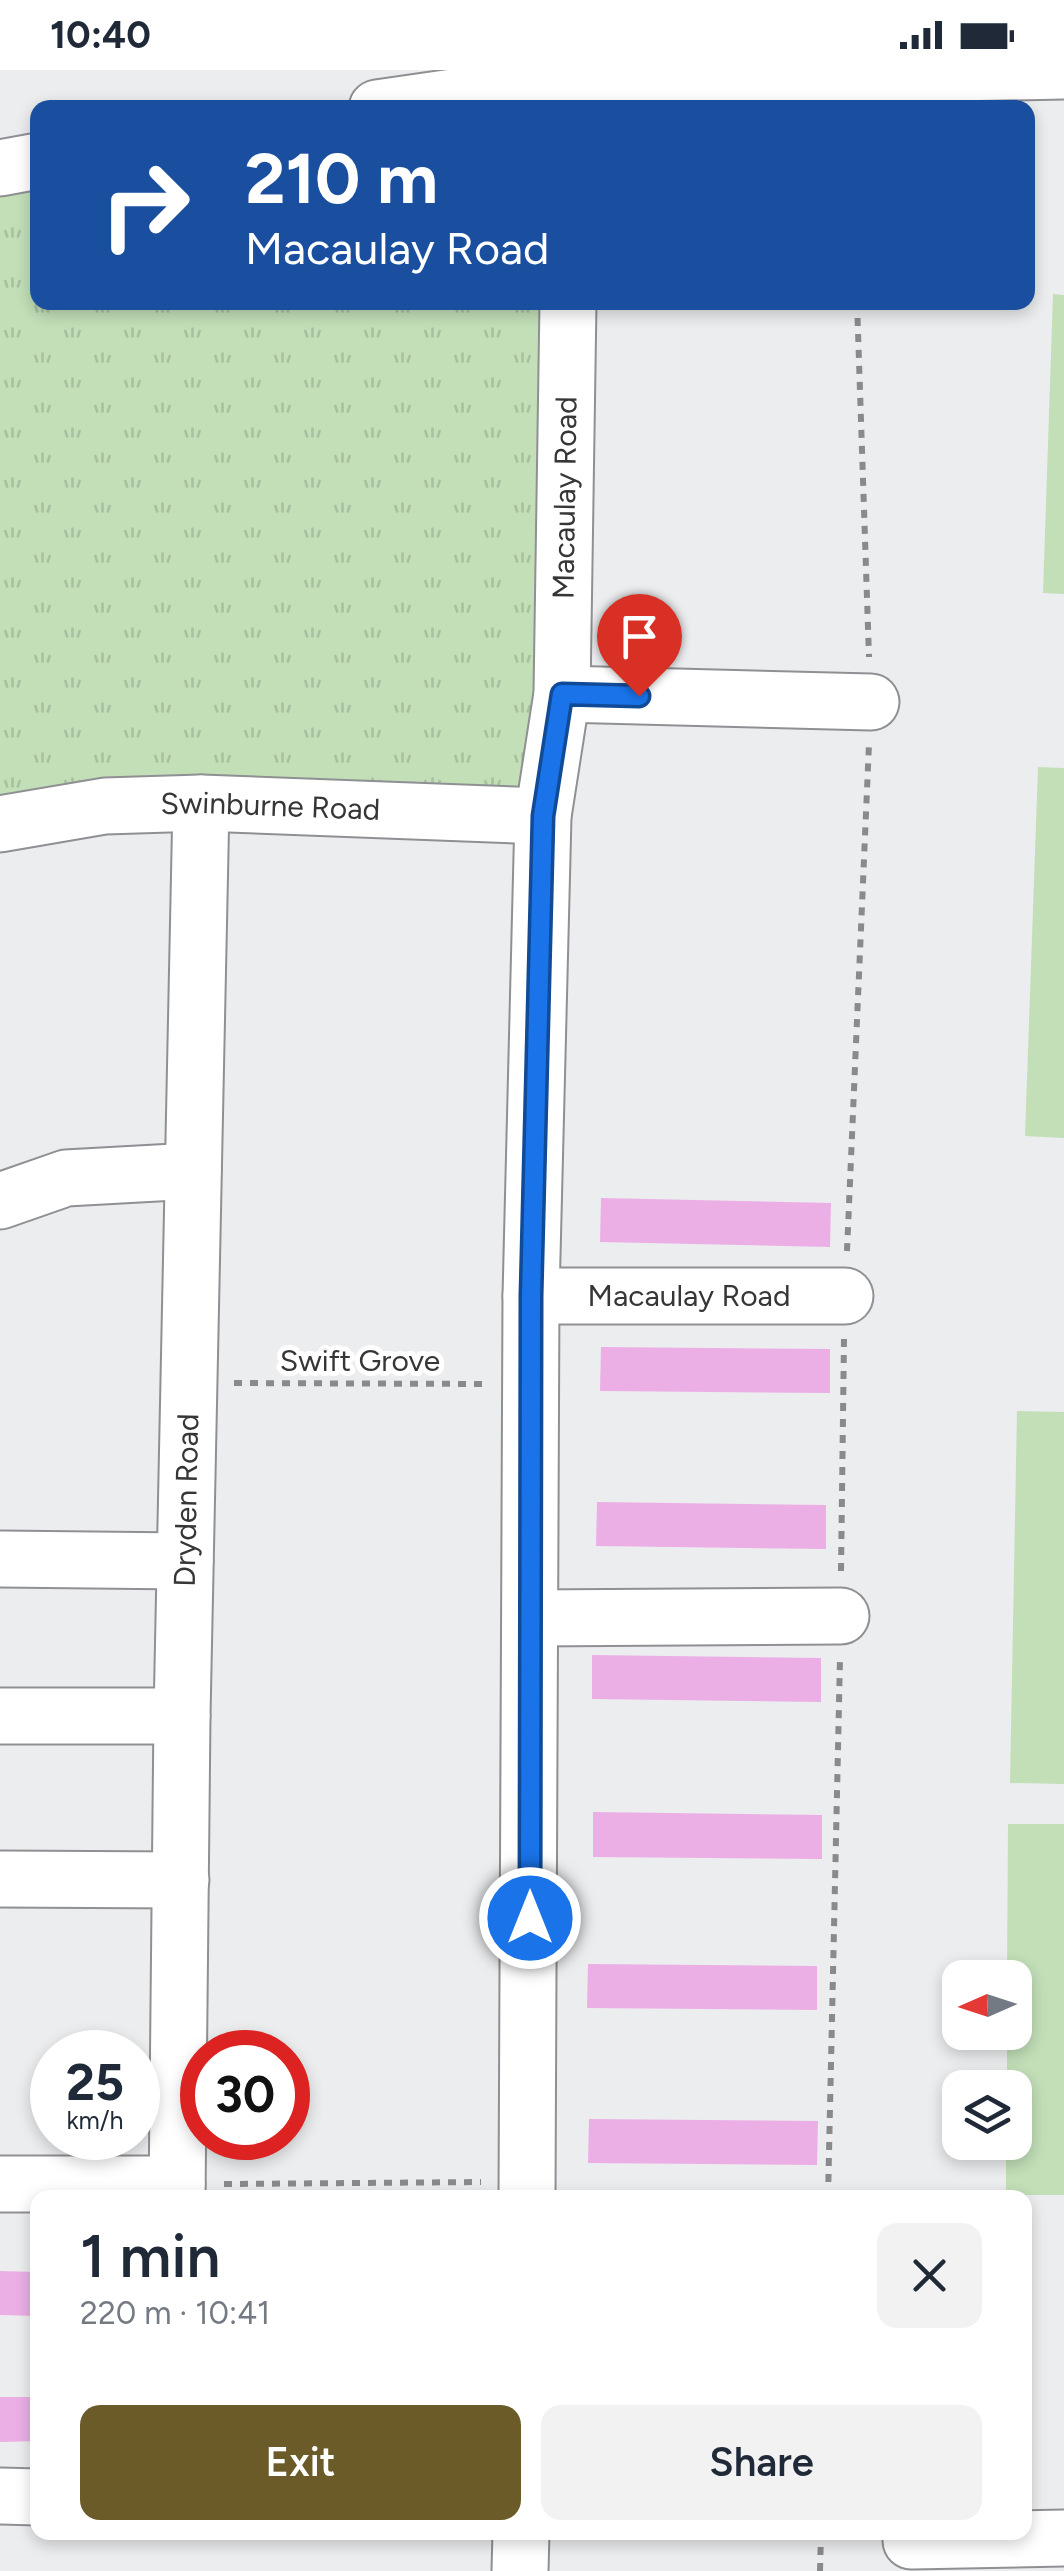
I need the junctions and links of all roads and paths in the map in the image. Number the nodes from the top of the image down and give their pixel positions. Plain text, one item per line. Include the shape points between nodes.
1 (1064, 71) edge
2 (801, 73) edge
3 (571, 94) edge
4 (488, 100) edge
5 (30, 163) edge
6 (0, 168) edge
7 (568, 310) edge
8 (562, 694) junction
9 (870, 702) dead end
10 (201, 802) junction
11 (543, 816) junction
12 (0, 824) edge
13 (193, 1172) junction
14 (0, 1201) edge
15 (531, 1296) junction
16 (844, 1296) dead end
17 (188, 1382) junction
18 (532, 1385) junction
19 (0, 1559) edge
20 (185, 1561) junction
21 (840, 1616) dead end
22 (531, 1618) junction
23 (0, 1716) edge
24 (182, 1716) junction
25 (0, 1879) edge
26 (180, 1880) junction
27 (0, 2184) edge
28 (152, 2190) edge
29 (177, 2190) edge
30 (528, 2190) edge
31 (0, 2496) edge
32 (30, 2496) edge
33 (1064, 2538) edge
34 (521, 2540) edge
35 (822, 2540) edge
36 (911, 2548) edge
37 (520, 2571) edge
38 (820, 2571) edge

1 - 2 street
2 - 3 street
3 - 4 street
5 - 6 street
7 - 8 street, Macaulay Road
8 - 9 street
8 - 11 street, Macaulay Road
10 - 11 street, Swinburne Road
10 - 12 street, Swinburne Road via 106,806
10 - 13 street, Dryden Road
11 - 15 street, Macaulay Road
13 - 14 street via 66,1178
13 - 17 street, Dryden Road
15 - 16 street, Macaulay Road
15 - 18 street, Macaulay Road
17 - 18 path, Swift Grove
17 - 20 street, Dryden Road
18 - 22 street, Macaulay Road
19 - 20 street
20 - 24 street, Dryden Road
21 - 22 street
22 - 30 street, Macaulay Road
23 - 24 street
24 - 26 street, Dryden Road
25 - 26 street
26 - 29 street, Dryden Road
27 - 28 street
31 - 32 street
33 - 36 street
34 - 37 street
35 - 38 path

